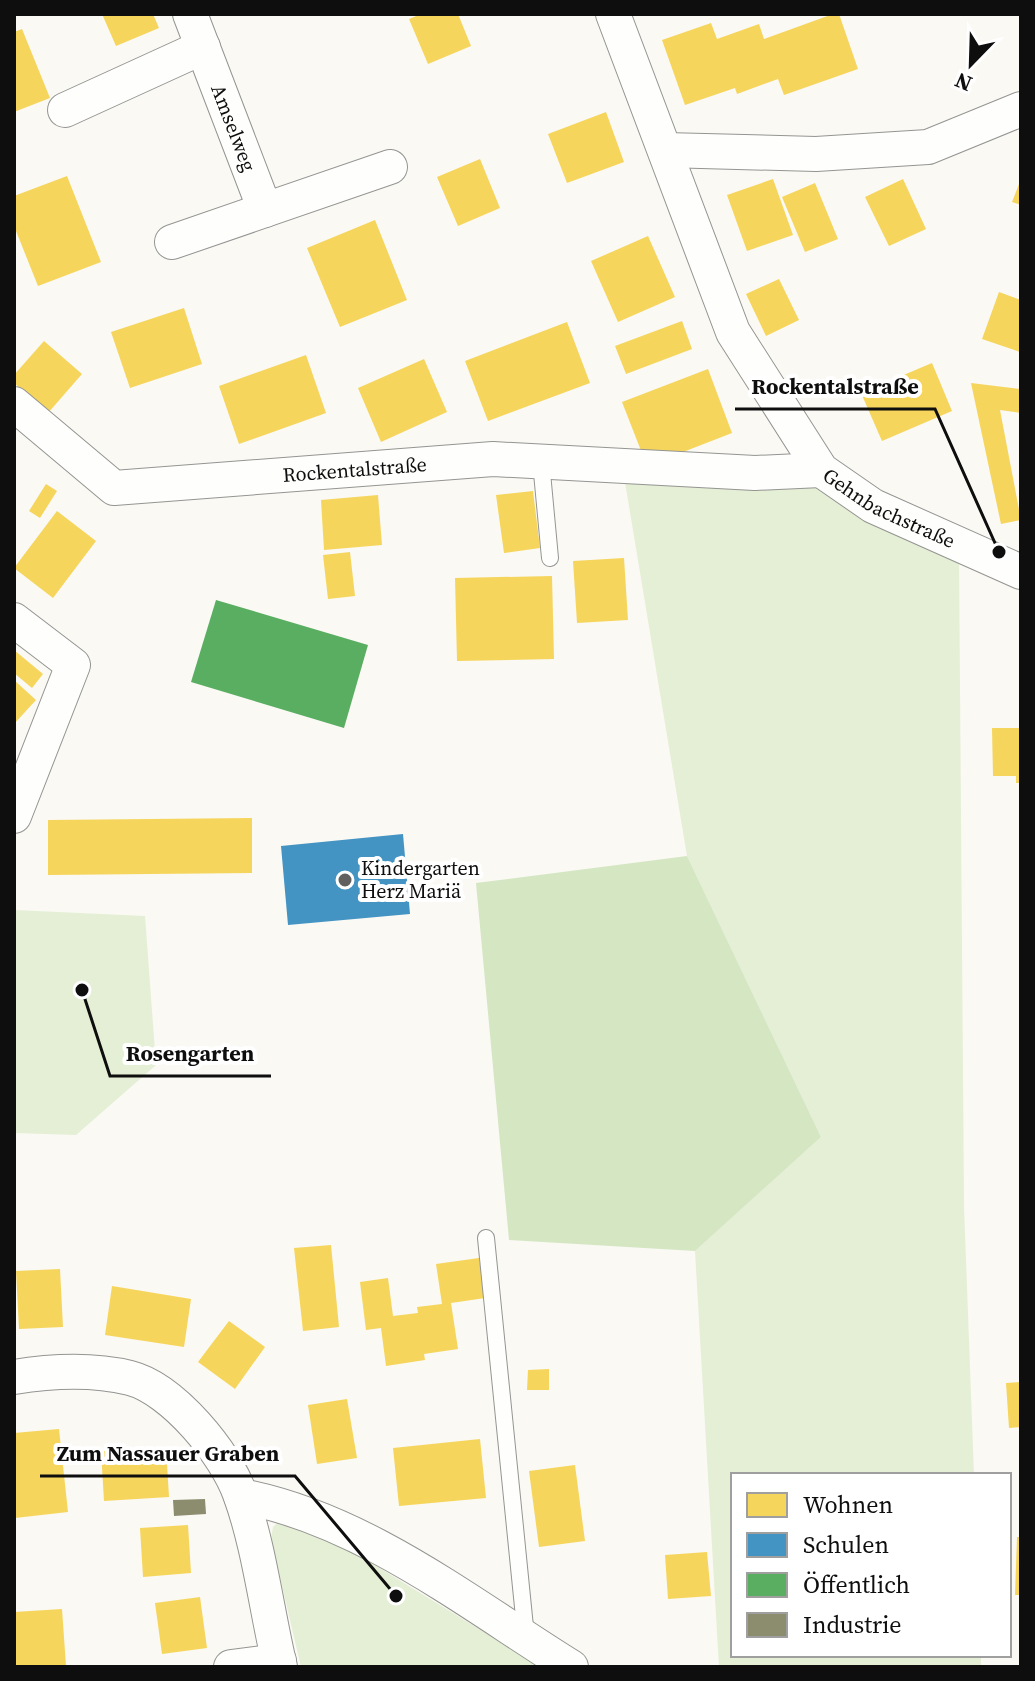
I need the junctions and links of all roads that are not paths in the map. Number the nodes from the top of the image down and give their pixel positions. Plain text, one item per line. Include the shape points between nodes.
1 (190, 14) edge
2 (613, 14) edge
3 (203, 47) junction
4 (1021, 109) edge
5 (65, 110) dead end
6 (665, 150) junction
7 (390, 167) dead end
8 (265, 210) junction
9 (172, 242) dead end
10 (14, 404) edge
11 (541, 462) junction
12 (821, 470) junction
13 (550, 558) dead end
14 (1021, 572) edge
15 (14, 620) edge
16 (14, 816) edge
17 (486, 1238) dead end
18 (14, 1377) edge
19 (241, 1496) junction
20 (526, 1639) junction
21 (280, 1664) edge
22 (231, 1667) edge
23 (571, 1667) edge

1 - 3 street, Amselweg
2 - 6 street, Gehnbachstraße
3 - 5 street
3 - 8 street, Amselweg
4 - 6 street via 928,147 816,154
6 - 12 street, Gehnbachstraße via 733,332
7 - 8 street
8 - 9 street
10 - 11 street, Rockentalstraße via 114,488 493,459
11 - 12 street, Rockentalstraße via 755,473
11 - 13 lane
12 - 14 street, Gehnbachstraße via 873,506
15 - 16 street via 73,665
17 - 20 lane
18 - 19 street via 83,1372 132,1378 173,1403 210,1440
19 - 20 street via 283,1504 347,1532
19 - 21 street
20 - 23 street
21 - 22 street

